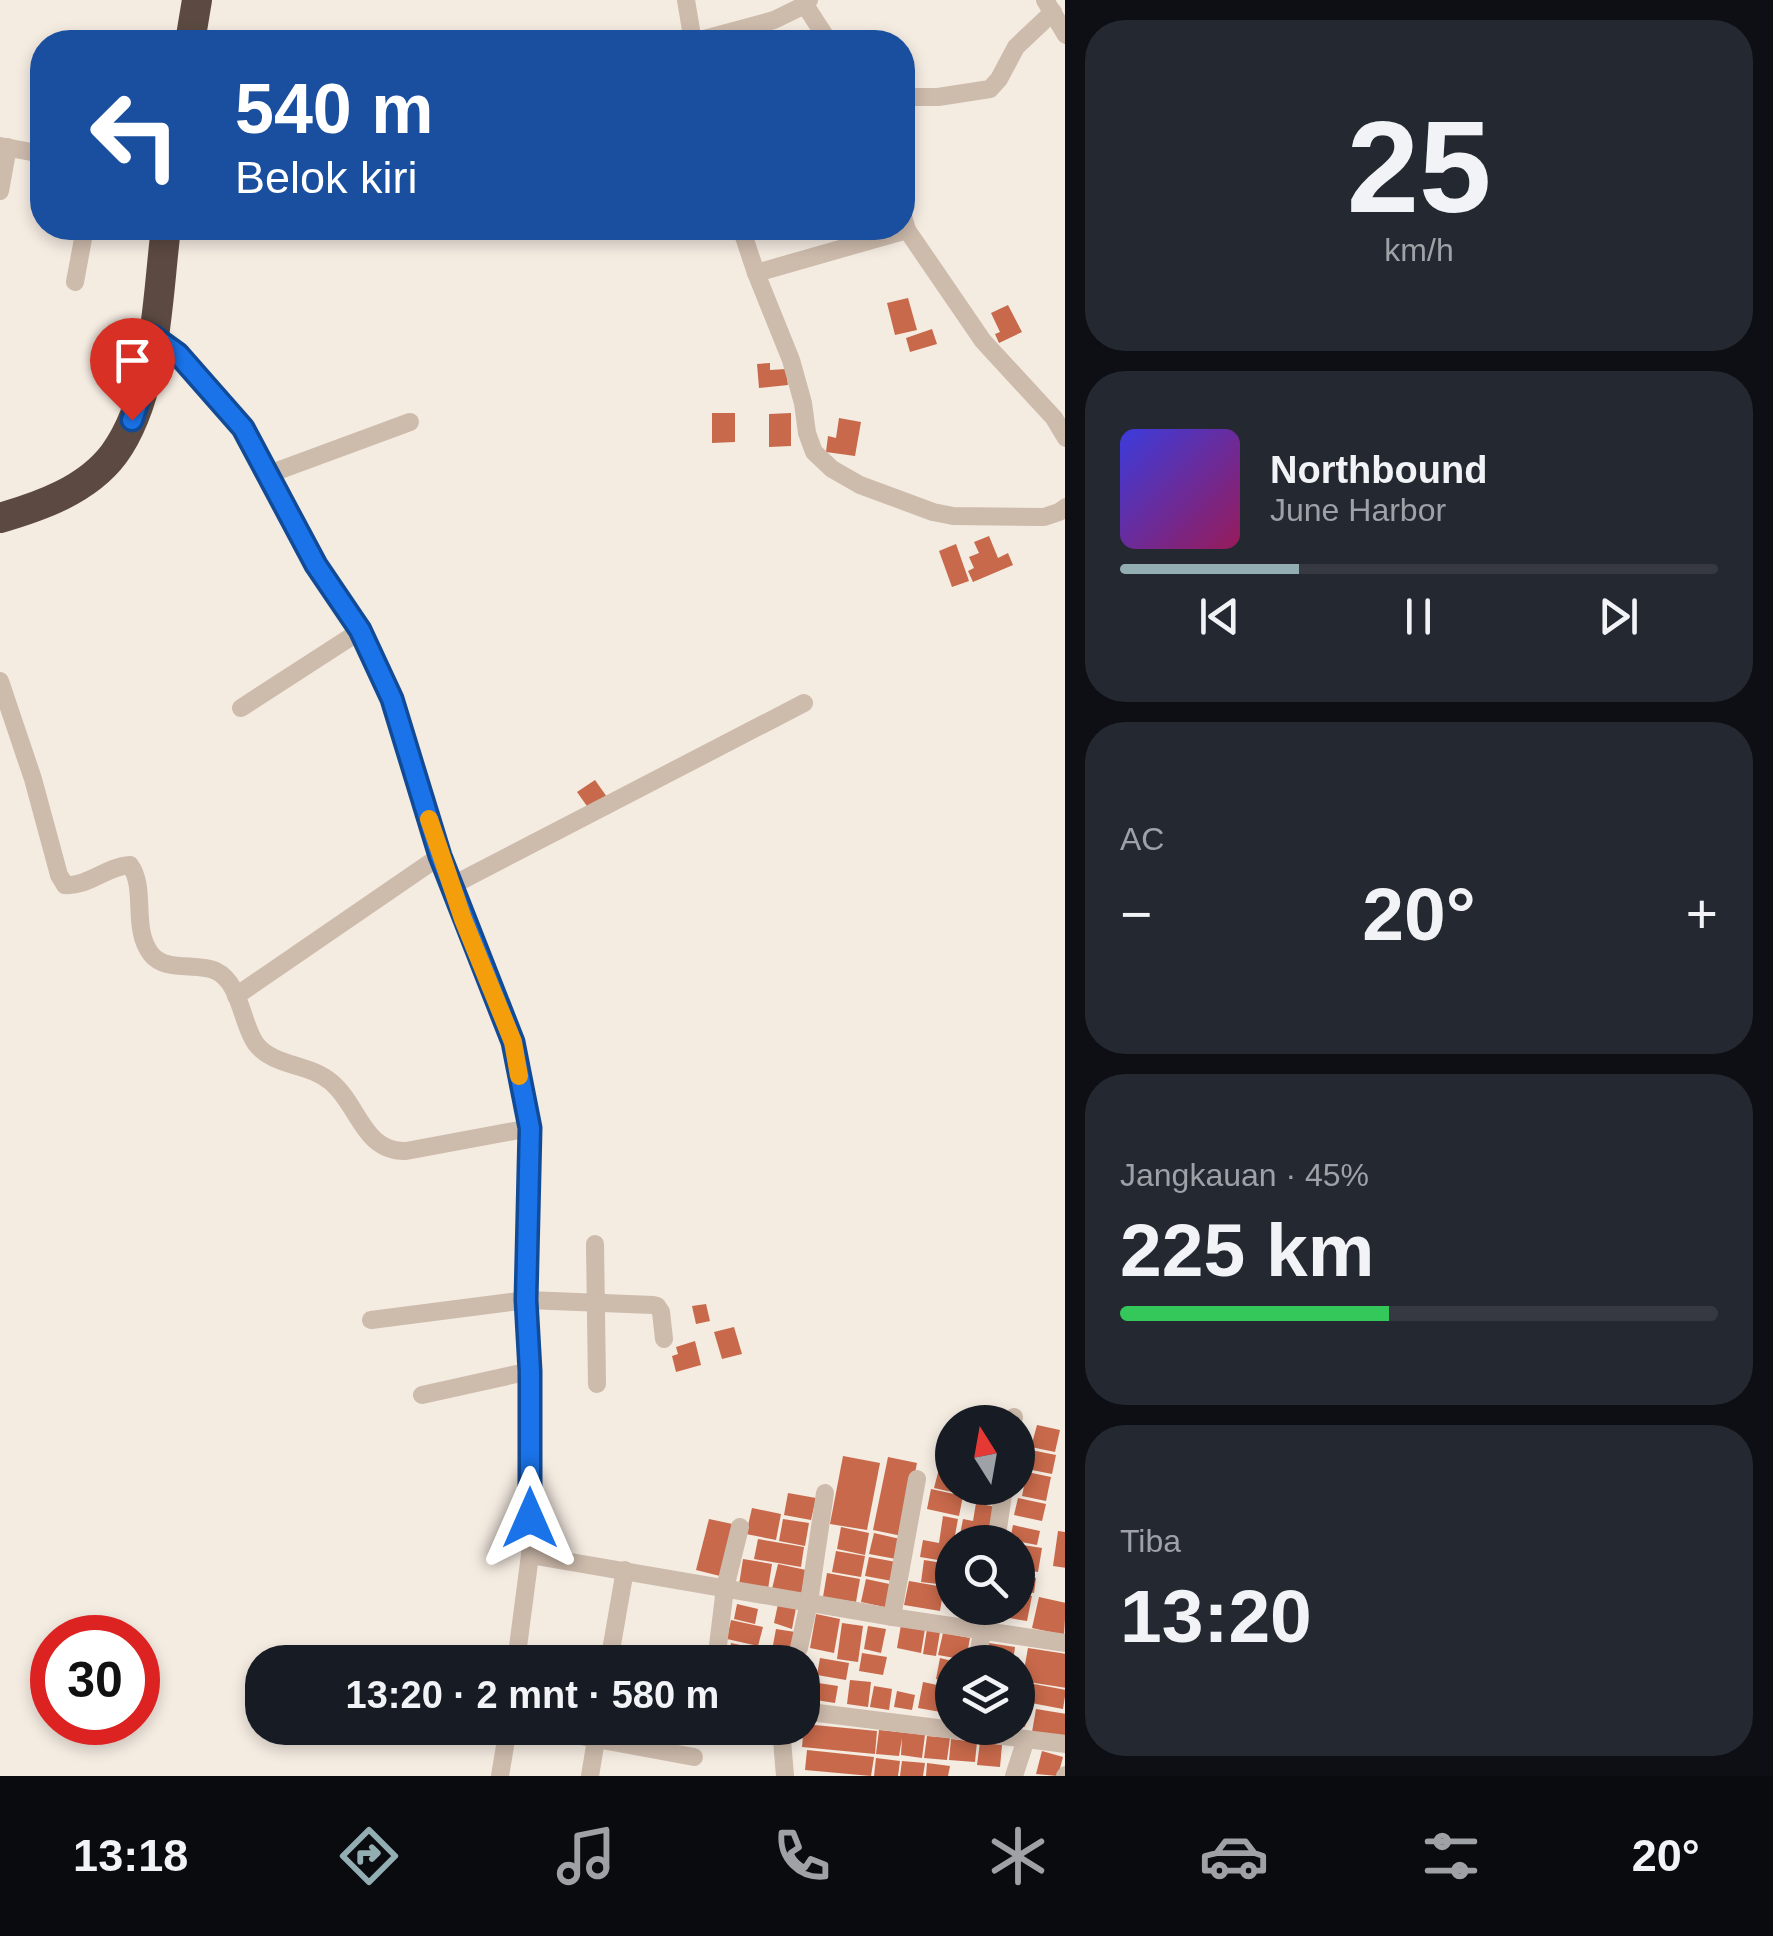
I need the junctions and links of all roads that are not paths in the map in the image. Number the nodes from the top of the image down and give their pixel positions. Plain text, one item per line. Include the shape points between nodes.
1 (197, 0) edge
2 (686, 0) edge
3 (806, 2) edge
4 (1049, 6) edge
5 (192, 30) edge
6 (692, 30) edge
7 (738, 30) edge
8 (822, 30) edge
9 (1065, 33) edge
10 (915, 97) edge
11 (4, 146) edge
12 (30, 151) edge
13 (0, 191) edge
14 (915, 237) edge
15 (83, 240) edge
16 (165, 240) edge
17 (746, 240) edge
18 (852, 240) edge
19 (756, 273) junction
20 (74, 282) dead end
21 (153, 336) junction
22 (410, 422) dead end
23 (1065, 436) edge
24 (269, 474) junction
25 (1065, 507) edge
26 (0, 518) edge
27 (360, 630) junction
28 (0, 681) edge
29 (804, 702) dead end
30 (241, 708) dead end
31 (440, 856) junction
32 (451, 886) junction
33 (236, 996) junction
34 (530, 1128) junction
35 (596, 1244) dead end
36 (526, 1300) junction
37 (596, 1303) junction
38 (371, 1320) dead end
39 (664, 1339) dead end
40 (530, 1371) junction
41 (597, 1384) dead end
42 (422, 1395) dead end
43 (917, 1479) dead end
44 (826, 1494) dead end
45 (740, 1527) dead end
46 (530, 1555) junction
47 (625, 1570) junction
48 (726, 1588) junction
49 (809, 1602) junction
50 (892, 1617) junction
51 (984, 1625) edge
52 (983, 1630) junction
53 (1065, 1644) edge
54 (518, 1645) edge
55 (612, 1645) edge
56 (718, 1645) edge
57 (800, 1645) edge
58 (980, 1645) edge
59 (820, 1713) edge
60 (935, 1726) edge
61 (1035, 1740) edge
62 (1065, 1744) edge
63 (505, 1745) edge
64 (595, 1745) edge
65 (641, 1745) edge
66 (782, 1745) edge
67 (1024, 1745) edge
68 (694, 1758) dead end
69 (500, 1776) edge
70 (590, 1776) edge
71 (785, 1776) edge
72 (1014, 1776) edge

1 - 5 highway
2 - 6 street
3 - 7 street
3 - 8 street
4 - 9 street
4 - 10 street via 990,89
11 - 12 street
11 - 13 street
14 - 23 street via 983,341
15 - 20 street
16 - 21 highway
17 - 19 street
18 - 19 street
19 - 25 street via 791,360 806,433 832,469 953,516 1044,516
21 - 24 street via 178,354 243,428
21 - 26 highway via 132,420 113,454 58,498
22 - 24 street
24 - 27 street via 316,565
27 - 30 street
27 - 31 street via 392,699
28 - 33 street via 65,885 130,866 140,927 154,959 220,972
29 - 32 street
31 - 32 street
31 - 33 street
32 - 34 street via 513,1042
33 - 34 street via 246,1027 266,1054 331,1082 386,1149
34 - 36 street
35 - 37 street
36 - 37 street
36 - 38 street
36 - 40 street
37 - 39 street via 657,1306
37 - 41 street
40 - 42 street
40 - 46 street
43 - 50 street
44 - 49 street
45 - 48 street
46 - 47 street
46 - 54 street
47 - 48 street
47 - 55 street
48 - 49 street
48 - 56 street
49 - 50 street
49 - 57 street
50 - 52 street
51 - 52 street
52 - 53 street
52 - 58 street
59 - 60 street
61 - 62 street
63 - 69 street
64 - 70 street
65 - 68 street
66 - 71 street
67 - 72 street

